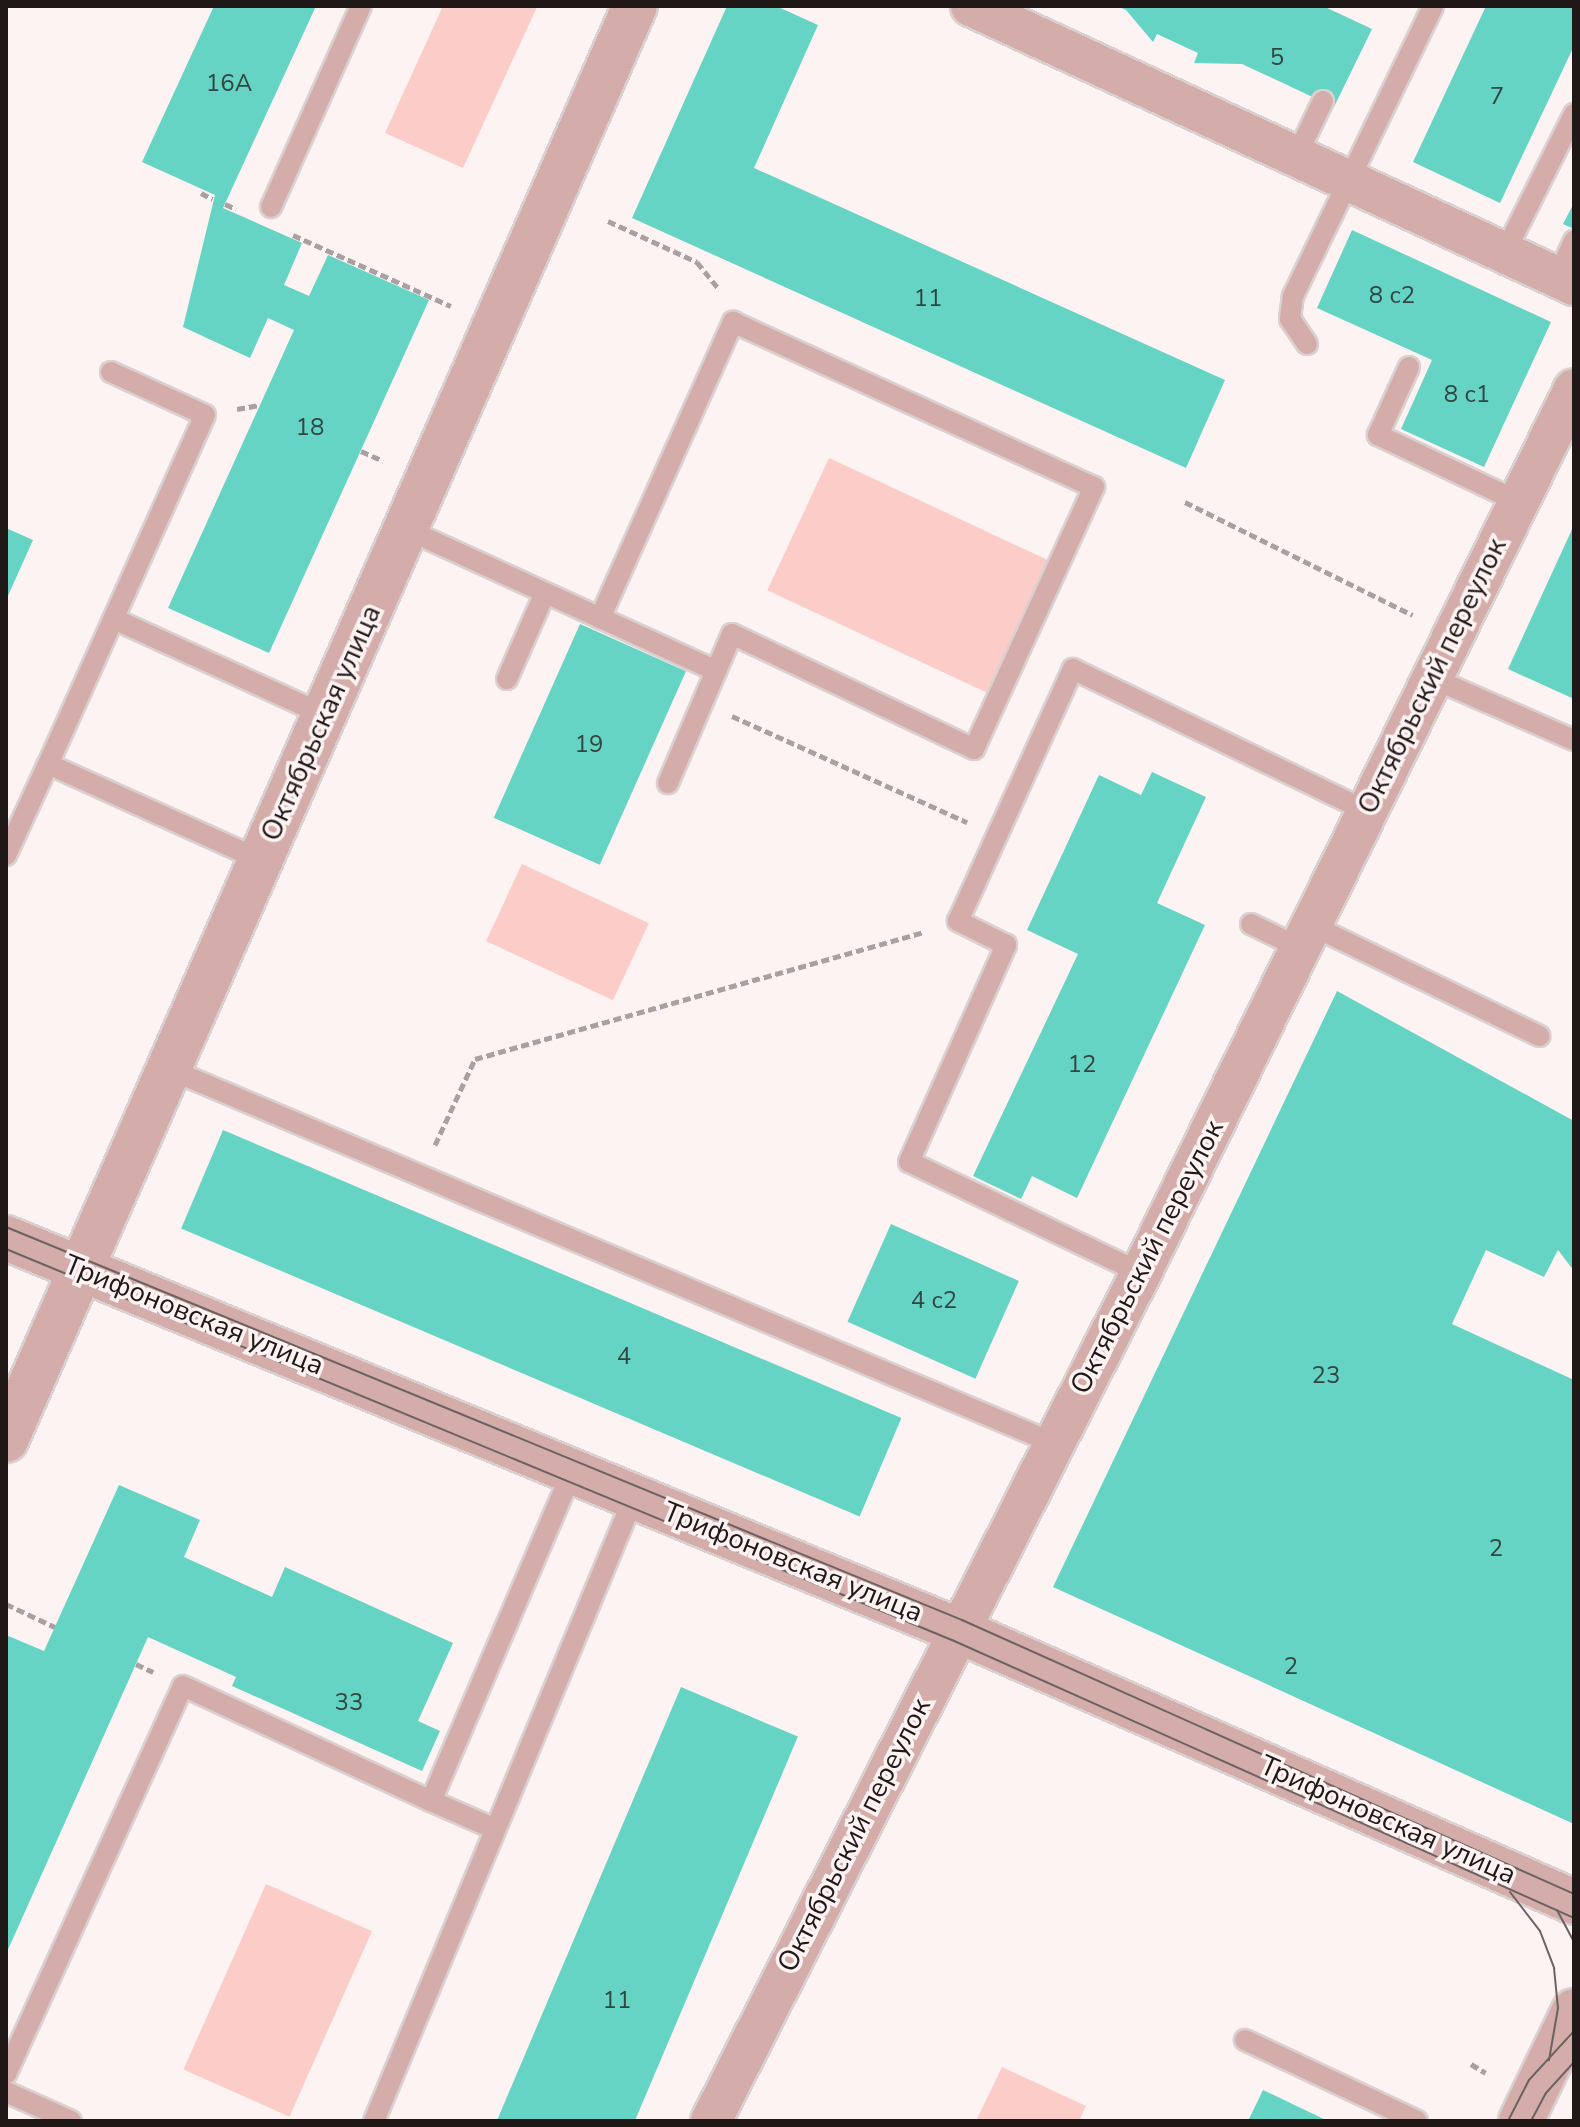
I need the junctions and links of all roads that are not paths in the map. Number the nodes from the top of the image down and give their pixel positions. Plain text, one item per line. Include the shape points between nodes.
1 (361, 6) edge
2 (635, 6) edge
3 (1433, 6) edge
4 (986, 9) edge
5 (1323, 101) dead end
6 (1574, 114) edge
7 (1296, 157) junction
8 (1350, 181) junction
9 (271, 207) dead end
10 (1574, 241) edge
11 (1504, 254) junction
12 (1566, 282) edge
13 (1307, 344) dead end
14 (1409, 367) dead end
15 (111, 372) dead end
16 (1574, 389) edge
17 (1517, 501) junction
18 (406, 529) junction
19 (545, 593) junction
20 (600, 618) junction
21 (114, 619) junction
22 (716, 671) junction
23 (1432, 678) junction
24 (507, 679) dead end
25 (325, 715) junction
26 (1574, 740) edge
27 (48, 764) junction
28 (668, 783) dead end
29 (1367, 811) junction
30 (6, 855) edge
31 (261, 860) junction
32 (1251, 924) dead end
33 (1306, 936) junction
34 (1540, 1036) dead end
35 (169, 1069) junction
36 (6, 1238) edge
37 (82, 1269) junction
38 (1141, 1273) junction
39 (6, 1440) edge
40 (1053, 1443) junction
41 (572, 1472) junction
42 (634, 1497) junction
43 (957, 1630) junction
44 (431, 1801) junction
45 (495, 1829) junction
46 (1574, 1902) edge
47 (1574, 2011) edge
48 (1245, 2040) dead end
49 (6, 2074) edge
50 (6, 2092) edge
51 (71, 2121) edge
52 (374, 2121) edge
53 (711, 2121) edge
54 (1417, 2121) edge
55 (1521, 2121) edge

1 - 9 lane
2 - 18 street, Октябрьская улица
3 - 8 lane
4 - 7 street
5 - 7 lane
6 - 11 lane
7 - 8 street
8 - 11 street
8 - 13 lane via 1293,296 1290,319
10 - 12 lane
11 - 12 street
14 - 17 lane via 1378,435
15 - 21 lane via 205,415
16 - 17 street, Октябрьский переулок
17 - 23 street, Октябрьский переулок
18 - 19 lane
18 - 25 street, Октябрьская улица
19 - 20 lane
19 - 24 lane
20 - 22 lane
20 - 22 lane via 733,322 1094,487 974,749 732,634
21 - 25 lane
21 - 27 lane
22 - 28 lane
23 - 26 lane
23 - 29 street, Октябрьский переулок
25 - 31 street, Октябрьская улица
27 - 30 lane
27 - 31 lane
29 - 33 street, Октябрьский переулок
29 - 38 lane via 1073,669 958,921 1006,945 909,1162
31 - 35 street, Октябрьская улица
32 - 33 lane
33 - 34 lane
33 - 38 street, Октябрьский переулок
35 - 37 street, Октябрьская улица
35 - 40 lane
36 - 37 street, Трифоновская улица
37 - 39 street, Октябрьская улица
37 - 41 street, Трифоновская улица
38 - 40 street, Октябрьский переулок
40 - 43 street, Октябрьский переулок
41 - 42 street, Трифоновская улица
41 - 44 lane
42 - 43 street, Трифоновская улица
42 - 45 lane
43 - 46 street, Трифоновская улица
43 - 53 street, Октябрьский переулок
44 - 45 lane
44 - 49 lane via 183,1686
45 - 52 lane
47 - 55 street via 1559,2064
48 - 54 lane
50 - 51 lane

